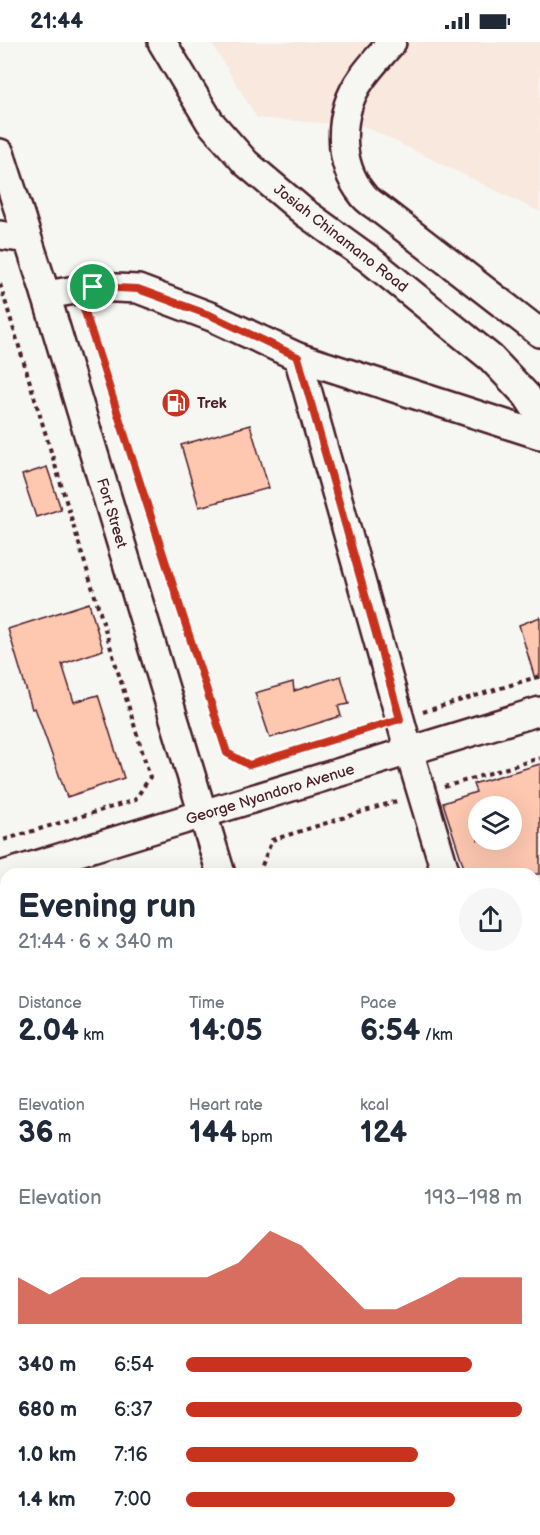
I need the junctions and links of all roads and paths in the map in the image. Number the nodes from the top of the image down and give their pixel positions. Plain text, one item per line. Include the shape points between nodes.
1 (162, 42) edge
2 (392, 42) edge
3 (0, 153) edge
4 (0, 236) edge
5 (27, 239) junction
6 (0, 284) edge
7 (78, 290) junction
8 (46, 295) junction
9 (540, 333) edge
10 (298, 357) junction
11 (540, 416) edge
12 (540, 435) edge
13 (540, 676) edge
14 (540, 711) edge
15 (400, 719) junction
16 (409, 751) junction
17 (540, 758) edge
18 (422, 794) junction
19 (203, 814) junction
20 (0, 841) edge
21 (26, 868) edge
22 (219, 868) edge
23 (261, 868) edge
24 (444, 868) edge

1 - 11 street, Josiah Chinamano Road via 210,122 246,163 491,358
2 - 9 street via 361,79 346,112 343,147 354,180 363,195 381,210
3 - 5 street, Fort Street
4 - 5 street
5 - 8 street, Fort Street
6 - 20 path via 150,777 135,800
7 - 8 street
7 - 10 street via 138,289 212,316
7 - 15 path via 227,753 249,765
8 - 19 street, Fort Street
10 - 12 street
10 - 15 street
13 - 15 path
14 - 16 street, George Nyandoro Avenue
15 - 16 street
16 - 18 street
16 - 19 street, George Nyandoro Avenue
17 - 18 path
18 - 23 path via 272,840
18 - 24 street
19 - 21 street, George Nyandoro Avenue
19 - 22 street, Fort Street

